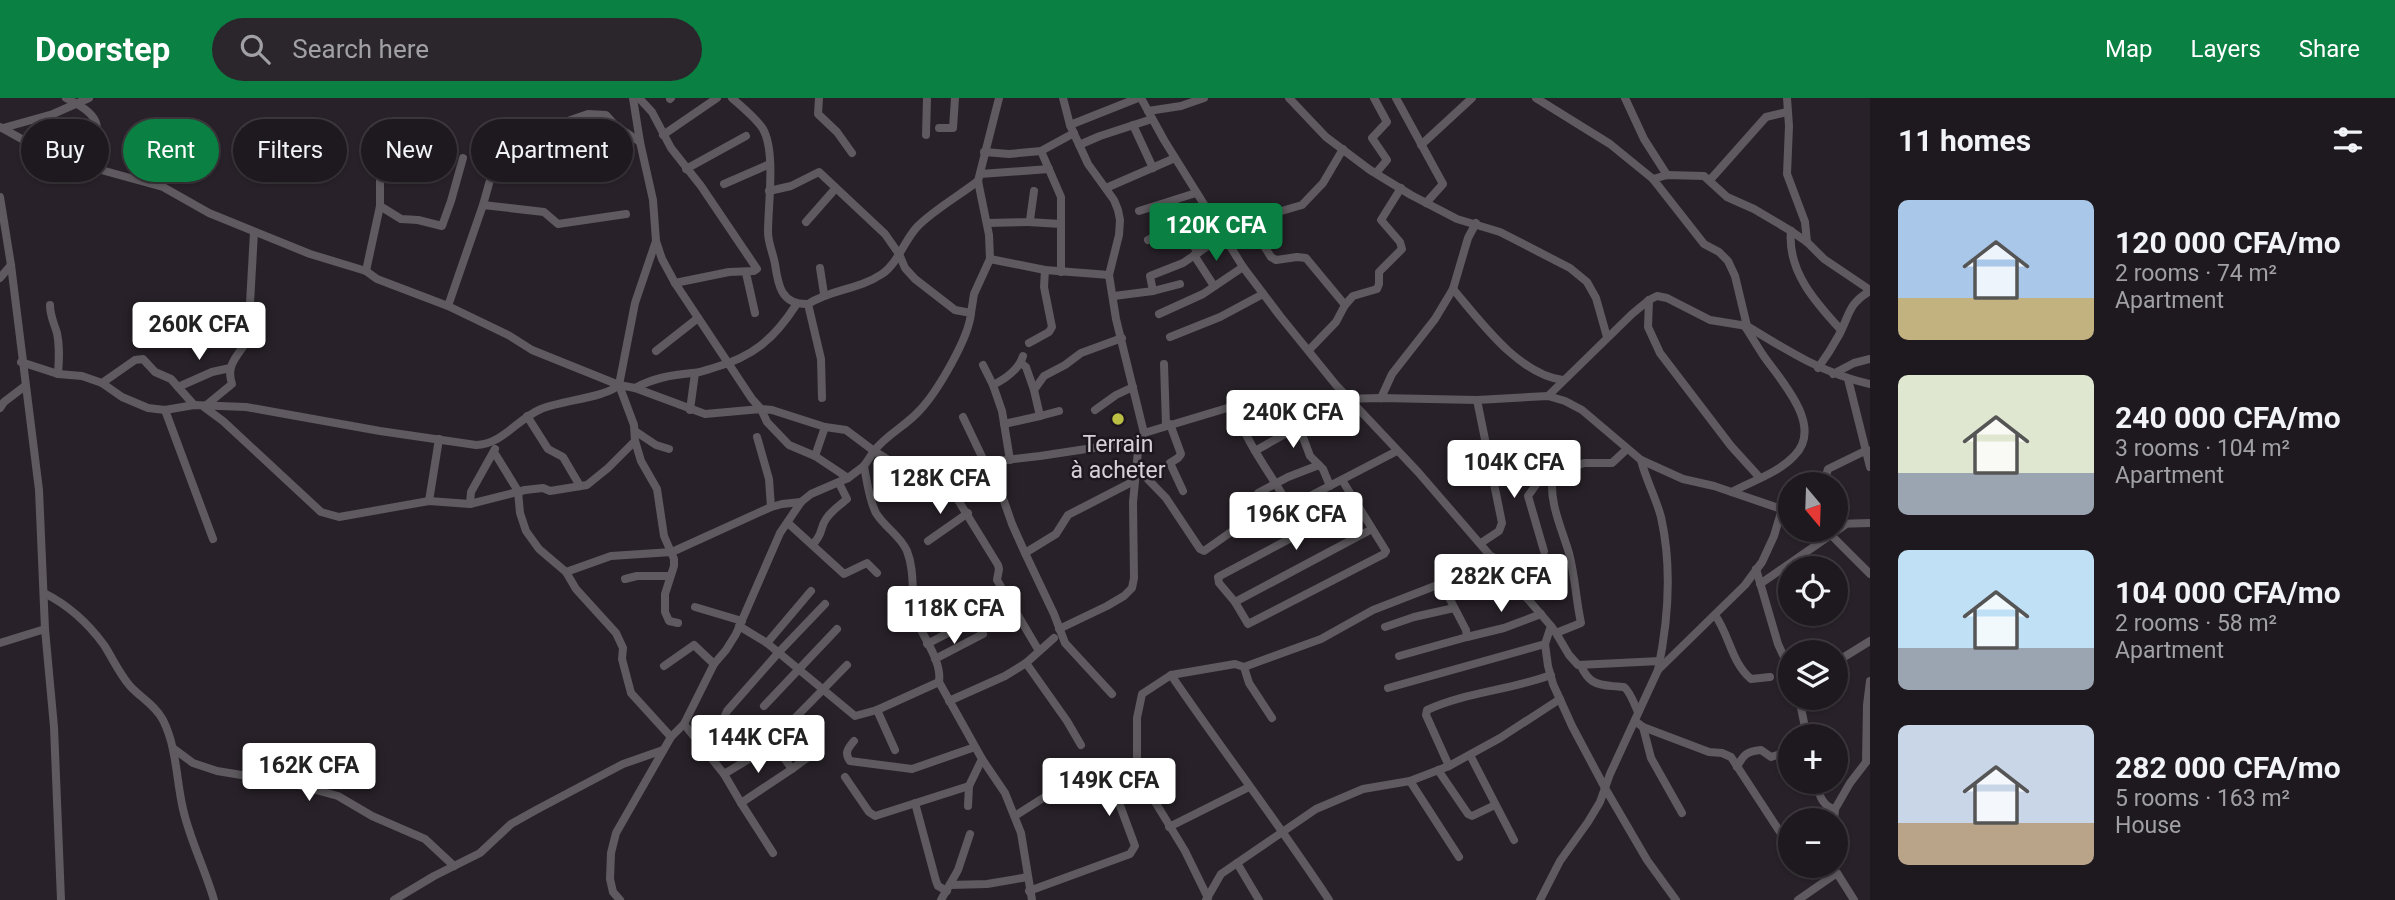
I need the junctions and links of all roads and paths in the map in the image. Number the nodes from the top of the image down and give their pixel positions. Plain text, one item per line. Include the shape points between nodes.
1 (65, 98) edge
2 (89, 98) edge
3 (634, 98) edge
4 (639, 98) edge
5 (718, 98) edge
6 (732, 98) edge
7 (819, 98) edge
8 (927, 98) edge
9 (955, 98) edge
10 (999, 98) edge
11 (1063, 98) edge
12 (1140, 98) edge
13 (1204, 98) edge
14 (1289, 98) edge
15 (1374, 98) edge
16 (1396, 98) edge
17 (1472, 98) edge
18 (1536, 98) edge
19 (1636, 98) edge
20 (1787, 98) edge
21 (1625, 100) edge
22 (77, 104) junction
23 (1787, 112) junction
24 (1150, 115) junction
25 (94, 119) edge
26 (1133, 125) junction
27 (1, 128) edge
28 (939, 128) dead end
29 (1072, 129) junction
30 (663, 135) junction
31 (926, 135) dead end
32 (746, 136) dead end
33 (21, 139) edge
34 (640, 142) junction
35 (1079, 145) junction
36 (1421, 145) junction
37 (1343, 149) junction
38 (1041, 151) junction
39 (984, 152) junction
40 (852, 153) dead end
41 (463, 158) dead end
42 (1175, 158) junction
43 (770, 164) junction
44 (1153, 168) junction
45 (686, 169) junction
46 (1049, 169) junction
47 (109, 172) edge
48 (1376, 173) junction
49 (1667, 175) junction
50 (979, 178) junction
51 (1653, 180) junction
52 (1710, 180) junction
53 (380, 182) edge
54 (724, 184) dead end
55 (1106, 188) junction
56 (1401, 188) junction
57 (835, 189) junction
58 (769, 191) junction
59 (1034, 191) dead end
60 (1196, 193) junction
61 (0, 197) edge
62 (1426, 202) junction
63 (483, 205) junction
64 (380, 206) junction
65 (1204, 206) junction
66 (1139, 211) dead end
67 (626, 215) dead end
68 (806, 222) dead end
69 (1028, 222) junction
70 (1179, 222) junction
71 (987, 223) junction
72 (1250, 223) junction
73 (1476, 223) junction
74 (1061, 224) junction
75 (1791, 231) junction
76 (254, 232) junction
77 (1223, 234) junction
78 (1148, 240) dead end
79 (656, 241) junction
80 (1807, 242) junction
81 (899, 254) junction
82 (1196, 254) junction
83 (990, 259) junction
84 (11, 265) junction
85 (1243, 267) junction
86 (820, 268) dead end
87 (1045, 270) junction
88 (366, 271) junction
89 (1061, 272) junction
90 (746, 273) junction
91 (1109, 275) junction
92 (0, 278) edge
93 (675, 283) junction
94 (1180, 284) dead end
95 (1214, 286) junction
96 (1453, 289) junction
97 (1153, 291) junction
98 (1870, 291) edge
99 (1263, 293) junction
100 (824, 294) junction
101 (1114, 296) junction
102 (1649, 300) junction
103 (808, 304) junction
104 (50, 305) dead end
105 (796, 305) junction
106 (1345, 305) junction
107 (448, 306) junction
108 (251, 313) junction
109 (755, 313) dead end
110 (971, 313) junction
111 (186, 314) dead end
112 (1159, 314) dead end
113 (698, 318) junction
114 (1746, 325) junction
115 (1841, 330) junction
116 (1170, 337) dead end
117 (1607, 337) junction
118 (1122, 338) junction
119 (1029, 343) dead end
120 (1309, 350) junction
121 (656, 351) dead end
122 (1870, 359) edge
123 (22, 362) junction
124 (729, 364) junction
125 (1164, 364) dead end
126 (983, 365) dead end
127 (230, 368) junction
128 (1818, 368) junction
129 (695, 373) junction
130 (1833, 373) junction
131 (58, 374) junction
132 (1848, 379) junction
133 (1563, 380) junction
134 (102, 383) junction
135 (1870, 384) edge
136 (993, 385) junction
137 (619, 386) junction
138 (25, 387) junction
139 (178, 387) junction
140 (1133, 387) junction
141 (635, 388) junction
142 (1034, 390) junction
143 (1548, 396) junction
144 (822, 398) dead end
145 (1381, 398) junction
146 (1289, 400) junction
147 (1328, 400) junction
148 (1349, 400) junction
149 (1477, 400) junction
150 (1, 404) edge
151 (194, 405) junction
152 (1234, 406) junction
153 (204, 407) junction
154 (761, 409) junction
155 (690, 410) junction
156 (1095, 410) dead end
157 (165, 411) junction
158 (1059, 411) dead end
159 (527, 416) junction
160 (1040, 416) junction
161 (962, 417) dead end
162 (1004, 424) junction
163 (1168, 424) junction
164 (1299, 426) junction
165 (825, 427) junction
166 (1337, 430) dead end
167 (635, 431) junction
168 (757, 437) dead end
169 (1142, 437) junction
170 (439, 439) junction
171 (499, 440) junction
172 (635, 441) junction
173 (669, 449) dead end
174 (1627, 449) junction
175 (1867, 450) junction
176 (874, 451) junction
177 (1255, 451) junction
178 (1397, 451) junction
179 (494, 452) junction
180 (815, 456) junction
181 (1010, 460) junction
182 (1641, 460) junction
183 (987, 461) junction
184 (1319, 465) junction
185 (864, 466) junction
186 (1870, 467) edge
187 (1137, 468) junction
188 (1827, 472) edge
189 (1553, 474) junction
190 (848, 478) junction
191 (1760, 478) junction
192 (1342, 480) junction
193 (1135, 481) junction
194 (839, 483) junction
195 (1275, 484) junction
196 (580, 486) junction
197 (1330, 486) junction
198 (518, 491) junction
199 (1183, 491) dead end
200 (1732, 492) junction
201 (958, 500) dead end
202 (429, 501) junction
203 (801, 502) junction
204 (470, 504) junction
205 (1355, 504) junction
206 (771, 507) junction
207 (1290, 507) junction
208 (1778, 507) edge
209 (968, 513) junction
210 (1262, 521) junction
211 (788, 523) junction
212 (1870, 523) edge
213 (1848, 524) edge
214 (1778, 527) edge
215 (1372, 529) junction
216 (213, 539) dead end
217 (928, 541) dead end
218 (1821, 542) edge
219 (1838, 542) edge
220 (1481, 543) junction
221 (813, 544) junction
222 (1544, 551) dead end
223 (672, 552) junction
224 (1026, 553) junction
225 (1493, 557) junction
226 (1756, 569) junction
227 (566, 572) junction
228 (877, 573) dead end
229 (1870, 574) edge
230 (670, 576) junction
231 (625, 579) dead end
232 (1442, 584) junction
233 (1760, 584) junction
234 (811, 591) dead end
235 (44, 593) junction
236 (1235, 602) junction
237 (825, 604) dead end
238 (695, 607) dead end
239 (1454, 608) junction
240 (1541, 614) junction
241 (1715, 615) junction
242 (678, 623) dead end
243 (967, 623) dead end
244 (741, 624) junction
245 (1385, 627) dead end
246 (45, 629) junction
247 (837, 629) dead end
248 (1059, 629) junction
249 (1554, 629) junction
250 (983, 634) dead end
251 (1467, 637) junction
252 (1054, 638) dead end
253 (1870, 641) edge
254 (0, 643) edge
255 (768, 643) junction
256 (927, 644) junction
257 (1545, 644) junction
258 (1778, 644) edge
259 (1040, 651) junction
260 (779, 652) junction
261 (1848, 655) edge
262 (1399, 656) dead end
263 (935, 659) junction
264 (1026, 663) junction
265 (714, 664) junction
266 (847, 664) dead end
267 (1659, 665) junction
268 (664, 666) dead end
269 (1581, 666) junction
270 (1244, 667) junction
271 (799, 670) junction
272 (1171, 675) junction
273 (1551, 675) junction
274 (1770, 677) dead end
275 (939, 681) junction
276 (1870, 681) edge
277 (1388, 688) dead end
278 (823, 691) junction
279 (1112, 694) dead end
280 (1560, 699) junction
281 (949, 701) junction
282 (764, 706) dead end
283 (877, 710) junction
284 (1637, 716) junction
285 (1272, 718) dead end
286 (684, 723) junction
287 (1643, 727) junction
288 (671, 737) junction
289 (853, 741) dead end
290 (774, 744) junction
291 (1081, 745) dead end
292 (975, 747) junction
293 (174, 748) junction
294 (663, 750) junction
295 (895, 750) dead end
296 (708, 754) junction
297 (811, 755) dead end
298 (1470, 755) junction
299 (1778, 755) edge
300 (982, 759) junction
301 (1868, 759) edge
302 (1449, 766) junction
303 (1737, 767) junction
304 (792, 769) junction
305 (1438, 771) junction
306 (723, 774) junction
307 (845, 776) dead end
308 (1410, 781) junction
309 (969, 786) junction
310 (1249, 787) junction
311 (1605, 788) junction
312 (1821, 794) edge
313 (741, 803) junction
314 (915, 803) junction
315 (1495, 805) junction
316 (968, 806) dead end
317 (1831, 808) edge
318 (1836, 808) edge
319 (1682, 813) dead end
320 (1015, 816) junction
321 (1169, 827) junction
322 (1778, 829) edge
323 (1281, 832) junction
324 (970, 834) dead end
325 (1514, 840) dead end
326 (773, 853) dead end
327 (1459, 857) dead end
328 (1237, 863) junction
329 (454, 866) junction
330 (1028, 877) junction
331 (1829, 878) edge
332 (1839, 878) edge
333 (948, 888) junction
334 (1031, 896) edge
335 (1207, 899) edge
336 (61, 900) edge
337 (214, 900) edge
338 (394, 900) edge
339 (620, 900) edge
340 (941, 900) edge
341 (1259, 900) edge
342 (1329, 900) edge
343 (1540, 900) edge
344 (1676, 900) edge
345 (1798, 900) edge
346 (1854, 900) edge

1 - 22 street
2 - 22 street
3 - 34 street
4 - 30 street
5 - 30 street
6 - 43 street via 763,130
7 - 40 street via 818,114
8 - 31 street
9 - 28 street via 953,128
10 - 39 street
11 - 29 street
12 - 24 street
12 - 29 street
13 - 24 street
14 - 37 street
15 - 48 street via 1387,122 1372,138 1387,160
16 - 36 street
17 - 36 street
18 - 51 street via 1610,144
19 - 21 street
20 - 23 street
21 - 49 street
22 - 25 street
22 - 27 street
23 - 52 street via 1766,117
23 - 80 street via 1787,174 1805,222
24 - 26 street
24 - 42 street
26 - 35 street
26 - 44 street
27 - 33 street
29 - 35 street
29 - 38 street
30 - 45 street
32 - 45 street
34 - 63 street via 606,115 588,114 559,124 496,165
34 - 79 street via 653,200
35 - 55 street
36 - 62 street via 1443,184
37 - 48 street
37 - 72 street via 1323,183 1302,205
38 - 39 street
38 - 46 street
39 - 50 street
41 - 64 street via 442,226 401,219
42 - 44 street
42 - 60 street
43 - 54 street
43 - 58 street
44 - 55 street
45 - 90 street via 755,264 757,269
46 - 50 street
46 - 74 street via 1060,197
47 - 76 street via 163,187
48 - 56 street
49 - 51 street
49 - 52 street via 1698,175
50 - 71 street
50 - 81 street via 917,227
51 - 114 street via 1704,244 1728,261
52 - 75 street via 1727,197
53 - 64 street
55 - 91 street via 1120,220
56 - 62 street
56 - 106 street via 1381,220 1402,248 1379,272 1377,289 1355,295
57 - 58 street via 819,172
57 - 68 street
57 - 81 street via 885,234
58 - 105 street via 768,234 776,281
59 - 69 street
60 - 65 street
60 - 66 street
61 - 84 street
62 - 73 street via 1457,219
63 - 67 street via 544,212 558,224
63 - 107 street
64 - 88 street
65 - 70 street
65 - 77 street
69 - 71 street
69 - 74 street
70 - 78 street
70 - 82 street
71 - 83 street
72 - 77 street
72 - 106 street via 1271,257 1306,258
73 - 96 street
73 - 117 street via 1510,236 1587,282
74 - 89 street
75 - 80 street
75 - 115 street via 1797,270
76 - 88 street
76 - 108 street
77 - 82 street
77 - 85 street
79 - 93 street
79 - 137 street via 635,303
80 - 98 street
81 - 100 street via 871,281
81 - 110 street via 915,279 955,310
82 - 95 street
82 - 97 street via 1150,276
83 - 87 street
83 - 110 street
84 - 92 street
84 - 123 street
85 - 95 street
85 - 99 street
86 - 100 street
87 - 89 street
87 - 119 street via 1052,327
88 - 107 street
89 - 91 street
90 - 93 street
90 - 109 street
91 - 101 street
93 - 113 street
94 - 97 street
95 - 112 street
96 - 133 street via 1523,363 1543,377
96 - 145 street via 1392,374
97 - 101 street
98 - 115 street via 1850,307
99 - 116 street
99 - 120 street
100 - 103 street
101 - 118 street
102 - 114 street via 1667,298 1710,320
102 - 117 street
102 - 191 street via 1648,327 1660,353
103 - 105 street
103 - 144 street via 821,359
104 - 131 street via 60,353
105 - 124 street via 775,335
106 - 120 street via 1336,322
107 - 137 street via 532,350
108 - 111 street
108 - 127 street via 248,339
110 - 176 street via 970,325 933,394
113 - 121 street
113 - 124 street
114 - 128 street
114 - 191 street via 1787,387 1802,416 1804,433 1795,456
115 - 128 street
117 - 133 street
118 - 140 street
118 - 142 street via 1082,353 1044,376
120 - 148 street
122 - 130 street
123 - 131 street
123 - 138 street
124 - 129 street
124 - 154 street
125 - 163 street
126 - 136 street
127 - 139 street
127 - 153 street via 232,384
128 - 130 street
129 - 141 street via 657,378
129 - 155 street
130 - 132 street
131 - 134 street
132 - 135 street
132 - 175 street
133 - 143 street
134 - 139 street via 139,359
134 - 157 street via 122,397
136 - 142 street via 1022,360
136 - 162 street
137 - 141 street
137 - 159 street
137 - 167 street
138 - 150 street
138 - 235 street via 39,490
139 - 151 street
140 - 156 street
140 - 169 street
141 - 155 street
142 - 160 street
143 - 149 street
143 - 174 street via 1582,410
145 - 148 street
145 - 149 street
146 - 147 street
146 - 152 street
146 - 164 street
147 - 148 street
147 - 166 street
148 - 178 street
149 - 220 street via 1502,523 1499,531
151 - 153 street
151 - 157 street
152 - 163 street
152 - 177 street
153 - 170 street via 246,407
153 - 202 street via 321,512 339,517
154 - 155 street via 705,414
154 - 165 street
154 - 180 street via 789,444
157 - 216 street
158 - 160 street
159 - 171 street
159 - 196 street via 551,452 563,457
160 - 162 street
161 - 183 street
162 - 181 street
163 - 169 street
163 - 199 street via 1181,454 1170,463
164 - 177 street
164 - 184 street via 1310,456
165 - 176 street via 846,430
165 - 180 street
167 - 172 street
167 - 173 street
168 - 206 street via 769,479
169 - 181 street
169 - 187 street
170 - 171 street via 476,444
170 - 202 street
171 - 179 street
172 - 196 street via 595,479
172 - 223 street via 657,489 664,536
174 - 182 street
174 - 189 street via 1612,463 1584,463
175 - 186 street
175 - 188 street
176 - 183 street via 918,470
176 - 185 street
177 - 195 street
178 - 192 street
178 - 220 street
179 - 198 street
179 - 204 street via 471,492
180 - 190 street
181 - 183 street
182 - 200 street via 1683,479
182 - 267 street via 1661,517 1666,557
183 - 224 street
184 - 195 street
184 - 197 street
185 - 190 street
185 - 256 street via 873,507 906,548 917,620
187 - 193 street
187 - 210 street via 1166,498 1204,551 1231,532
189 - 222 street via 1540,479 1528,496
189 - 249 street via 1552,494 1581,623
190 - 194 street
191 - 200 street
192 - 197 street
192 - 205 street
193 - 224 street via 1068,515 1056,534
193 - 248 street via 1132,588
194 - 203 street
194 - 221 street via 847,499 823,522 823,532
195 - 207 street
195 - 210 street via 1258,494
196 - 198 street
197 - 207 street
198 - 204 street
198 - 227 street via 526,531
200 - 208 street
201 - 209 street
202 - 204 street
203 - 206 street
203 - 211 street
205 - 215 street
205 - 236 street via 1218,577
206 - 223 street
207 - 210 street
209 - 217 street
209 - 259 street via 998,565 997,580
211 - 221 street
211 - 244 street
212 - 213 street
214 - 226 street
215 - 236 street
215 - 236 street via 1386,551 1371,561 1248,624
218 - 233 street
219 - 229 street
220 - 225 street
221 - 228 street via 844,574 867,563
223 - 227 street via 611,556
223 - 230 street
224 - 248 street
225 - 232 street
225 - 240 street
226 - 233 street
226 - 241 street
227 - 288 street via 621,642 634,698
230 - 231 street
230 - 242 street via 665,612 669,621
232 - 239 street
232 - 270 street via 1373,610 1321,639
233 - 258 street
234 - 255 street
235 - 246 street
235 - 293 street via 66,604 103,645 131,687 154,706
237 - 260 street
238 - 244 street
239 - 245 street
239 - 251 street
240 - 249 street
240 - 251 street
241 - 267 street
241 - 274 street via 1742,671 1751,679
243 - 256 street
244 - 255 street
244 - 265 street
246 - 254 street
246 - 336 street
247 - 271 street
248 - 279 street via 1074,653
249 - 257 street
249 - 269 street
250 - 263 street
251 - 262 street
252 - 259 street
253 - 261 street
255 - 260 street
256 - 263 street
257 - 273 street
257 - 277 street
259 - 264 street
260 - 271 street
260 - 296 street via 727,711
263 - 275 street
264 - 281 street
264 - 291 street
265 - 268 street via 694,645
265 - 286 street
266 - 278 street
267 - 269 street
267 - 284 street
269 - 284 street via 1592,682 1627,690
270 - 272 street via 1235,664
270 - 285 street
271 - 278 street
271 - 282 street
272 - 310 street
272 - 321 street via 1142,694 1136,743 1137,765
273 - 280 street
273 - 302 street via 1427,710
275 - 281 street
275 - 283 street
276 - 301 street
278 - 283 street via 855,716
278 - 290 street
280 - 298 street
280 - 311 street
281 - 292 street
283 - 295 street
284 - 287 street
284 - 311 street
286 - 288 street
286 - 296 street
287 - 303 street via 1723,753
287 - 319 street via 1651,758
288 - 294 street
289 - 292 street via 846,753 850,761 901,769
290 - 304 street
290 - 306 street
292 - 300 street
293 - 329 street via 193,763 217,771 338,796 425,839
293 - 337 street via 183,809
294 - 329 street via 623,764 536,810 511,824 480,853
294 - 339 street via 617,833 611,853 610,879
296 - 306 street
297 - 304 street
298 - 302 street
298 - 315 street
299 - 303 street via 1749,752
300 - 309 street
300 - 320 street
301 - 318 street
302 - 305 street
303 - 322 street
304 - 313 street
305 - 308 street
305 - 315 street via 1468,814
306 - 313 street
307 - 314 street via 872,816
308 - 323 street via 1363,789 1316,809
308 - 327 street
309 - 314 street
309 - 316 street
310 - 321 street
310 - 323 street
311 - 343 street
311 - 344 street
312 - 317 street
313 - 326 street
314 - 333 street via 936,881
315 - 325 street
320 - 330 street
320 - 334 street via 1098,763 1105,765 1135,846 1130,854
321 - 335 street
323 - 328 street
323 - 342 street
324 - 333 street
328 - 335 street via 1221,874
328 - 341 street
329 - 338 street
330 - 333 street
330 - 334 street
331 - 345 street
332 - 346 street
333 - 340 street

